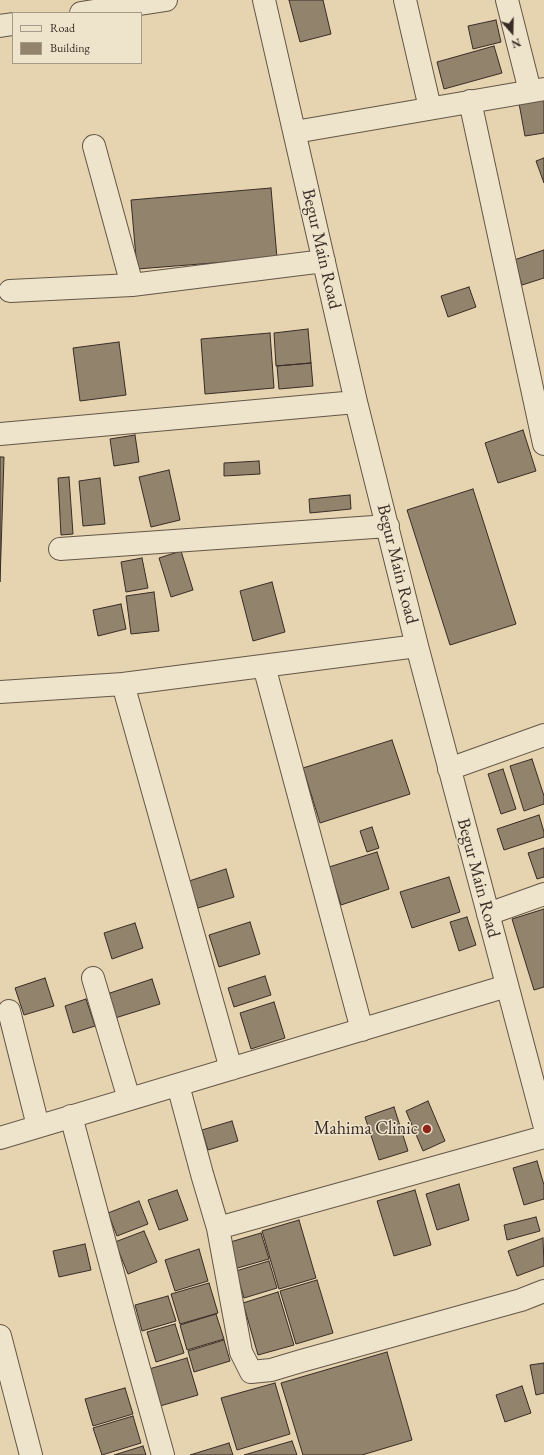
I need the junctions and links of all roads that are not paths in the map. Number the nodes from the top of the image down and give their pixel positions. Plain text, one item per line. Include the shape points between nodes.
1 (71, 0) edge
2 (166, 0) edge
3 (264, 0) edge
4 (405, 0) edge
5 (507, 0) edge
6 (72, 12) edge
7 (88, 12) edge
8 (12, 24) edge
9 (0, 26) edge
10 (537, 90) edge
11 (470, 101) junction
12 (430, 108) junction
13 (295, 132) junction
14 (94, 146) dead end
15 (324, 260) junction
16 (132, 285) junction
17 (10, 291) dead end
18 (356, 402) junction
19 (0, 434) edge
20 (544, 444) edge
21 (388, 526) junction
22 (60, 549) dead end
23 (417, 646) junction
24 (264, 666) junction
25 (123, 684) junction
26 (0, 692) edge
27 (544, 735) edge
28 (449, 769) junction
29 (544, 894) edge
30 (488, 914) junction
31 (93, 978) dead end
32 (507, 986) junction
33 (9, 1011) dead end
34 (362, 1030) junction
35 (231, 1069) junction
36 (178, 1085) junction
37 (129, 1099) junction
38 (541, 1099) edge
39 (71, 1116) junction
40 (544, 1124) edge
41 (38, 1126) junction
42 (544, 1137) edge
43 (0, 1138) edge
44 (218, 1228) junction
45 (544, 1291) edge
46 (0, 1336) edge
47 (31, 1455) edge
48 (163, 1455) edge

1 - 6 street
2 - 7 street
3 - 13 street, Begur Main Road
4 - 12 street
5 - 10 street
8 - 9 street
10 - 11 street
11 - 12 street
11 - 20 street
12 - 13 street
13 - 15 street, Begur Main Road
14 - 16 street
15 - 16 street
15 - 18 street, Begur Main Road
16 - 17 street
18 - 19 street
18 - 21 street, Begur Main Road
21 - 22 street
21 - 23 street, Begur Main Road
23 - 24 street
23 - 28 street, Begur Main Road
24 - 25 street
24 - 34 street
25 - 26 street
25 - 35 street
27 - 28 street
28 - 30 street, Begur Main Road
29 - 30 street
30 - 32 street, Begur Main Road
31 - 37 street
32 - 34 street
32 - 38 street, Begur Main Road
33 - 41 street
34 - 35 street
35 - 36 street
36 - 37 street
36 - 44 street
37 - 39 street
38 - 40 street, Begur Main Road
39 - 41 street
39 - 48 street
41 - 43 street
42 - 44 street
44 - 45 street via 241,1352 251,1372 271,1370 521,1300
46 - 47 street

